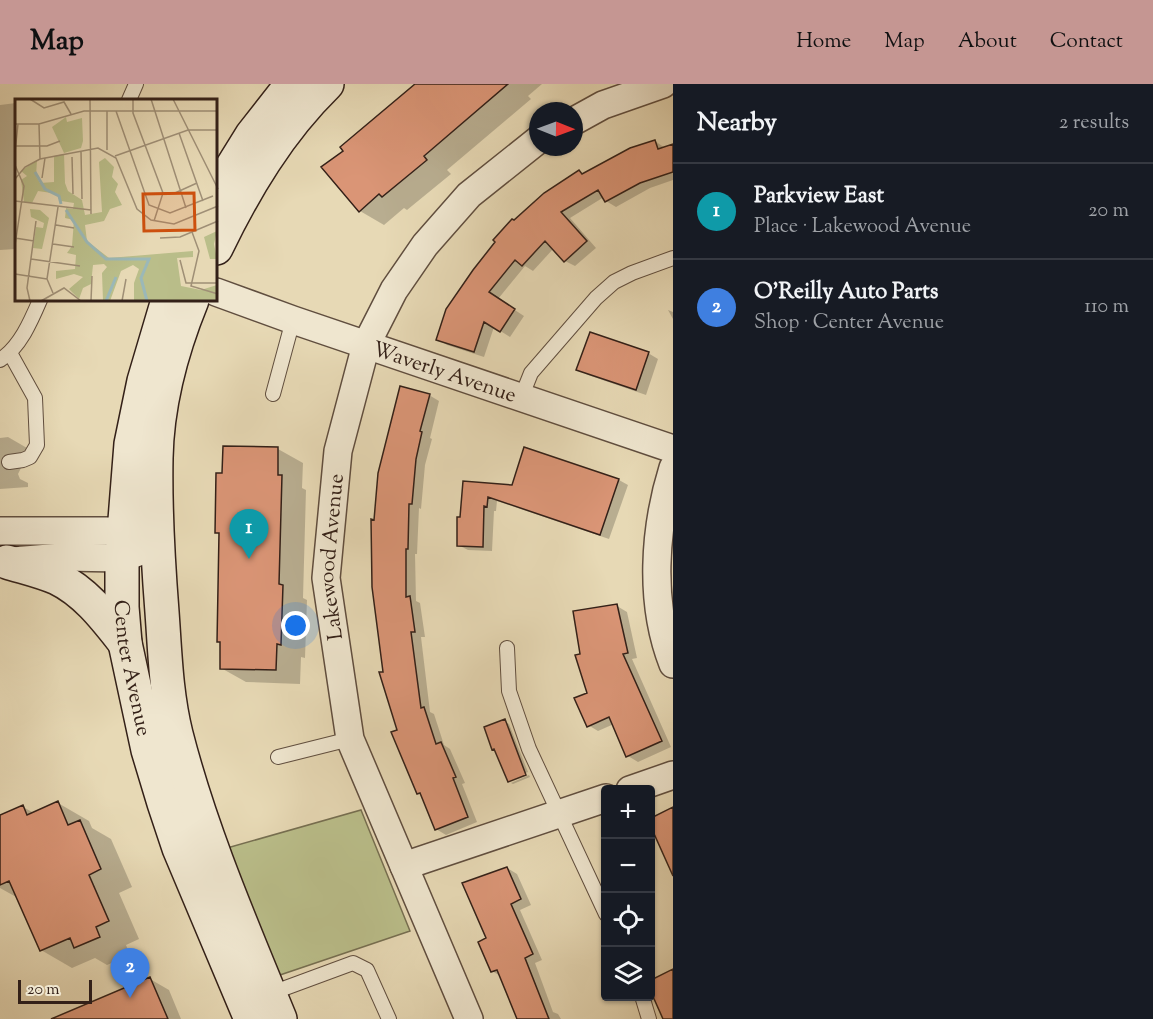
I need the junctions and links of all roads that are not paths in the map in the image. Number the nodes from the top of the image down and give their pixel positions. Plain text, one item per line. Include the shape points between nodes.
1 (136, 84) edge
2 (292, 84) edge
3 (327, 84) edge
4 (663, 84) edge
5 (129, 99) edge
6 (583, 116) edge
7 (529, 148) edge
8 (218, 190) edge
9 (218, 244) edge
10 (673, 258) edge
11 (218, 293) edge
12 (39, 302) edge
13 (167, 302) edge
14 (191, 302) edge
15 (293, 320) junction
16 (366, 345) junction
17 (5, 356) edge
18 (273, 394) dead end
19 (521, 398) junction
20 (673, 449) edge
21 (9, 462) dead end
22 (673, 468) edge
23 (123, 544) junction
24 (157, 545) junction
25 (2, 552) edge
26 (666, 605) edge
27 (125, 643) junction
28 (507, 648) dead end
29 (673, 664) edge
30 (350, 739) junction
31 (278, 757) dead end
32 (673, 775) edge
33 (642, 785) edge
34 (601, 800) edge
35 (558, 814) junction
36 (404, 866) junction
37 (601, 904) edge
38 (644, 1001) edge
39 (261, 1009) edge
40 (389, 1019) edge
41 (469, 1019) edge
42 (650, 1019) edge

1 - 5 lane
2 - 8 street via 252,135
3 - 9 street via 269,152
4 - 6 street
7 - 16 street, Lakewood Avenue via 469,195 425,245 394,290
10 - 19 lane via 614,282 596,298 531,373
11 - 15 street, Waverly Avenue
12 - 17 lane via 32,319
13 - 23 street, Center Avenue via 144,381 131,444
14 - 24 street, Center Avenue via 180,330 160,416 156,456
15 - 16 street, Waverly Avenue
15 - 18 lane
16 - 19 street, Waverly Avenue
16 - 30 street, Lakewood Avenue via 338,451 326,578
17 - 21 lane via 34,398 37,445 30,456
19 - 20 street, Waverly Avenue
22 - 26 street via 657,544
23 - 24 street
23 - 25 street
23 - 27 street, Center Avenue
24 - 39 street, Center Avenue via 166,670 176,732
25 - 27 street via 78,592 98,609
26 - 29 street
27 - 39 street, Center Avenue via 148,750 179,848
28 - 35 lane via 509,691 529,750
30 - 31 lane
30 - 36 street, Lakewood Avenue
32 - 33 street
34 - 35 street
35 - 36 street
35 - 37 lane
36 - 41 street, Lakewood Avenue
38 - 42 lane
39 - 40 lane via 354,963 367,970

